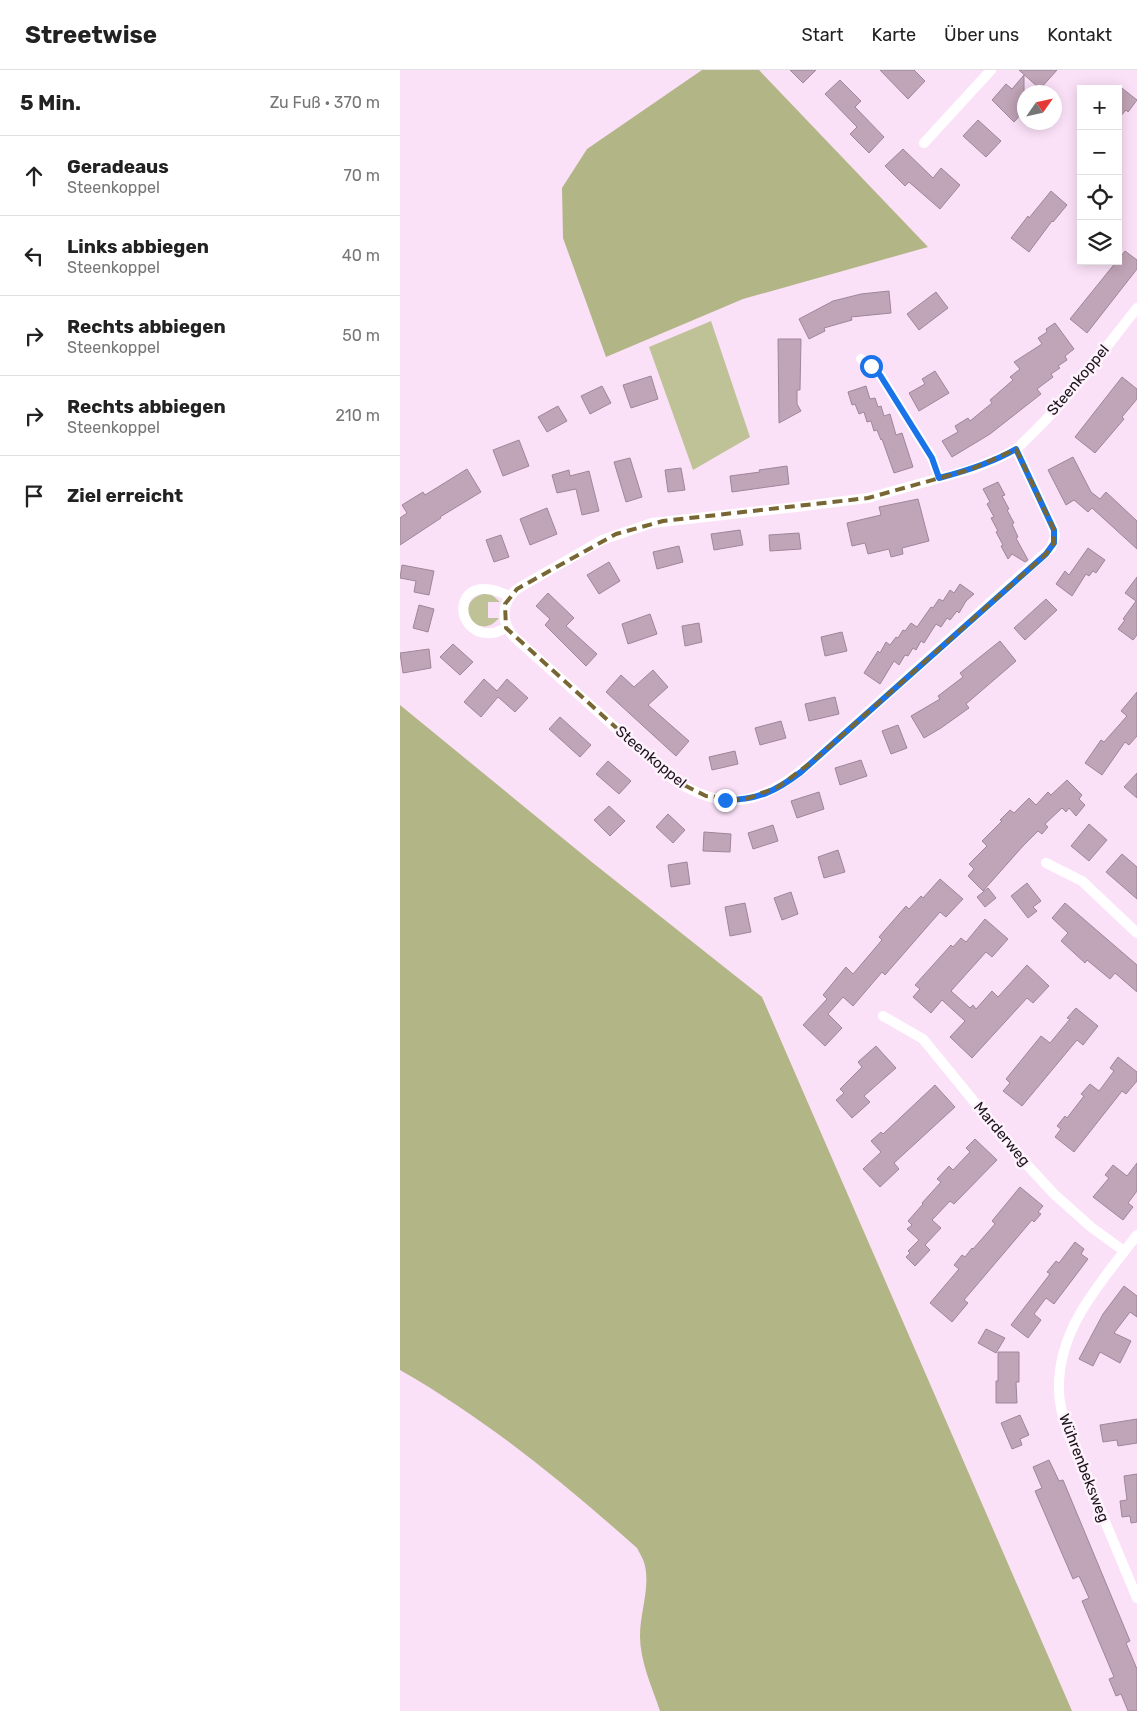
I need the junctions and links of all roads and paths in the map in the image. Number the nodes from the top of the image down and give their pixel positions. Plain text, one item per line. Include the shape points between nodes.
1 (991, 70) edge
2 (924, 143) dead end
3 (1137, 308) edge
4 (861, 359) dead end
5 (1016, 449) junction
6 (939, 478) junction
7 (509, 596) junction
8 (506, 628) junction
9 (1046, 863) dead end
10 (1137, 933) edge
11 (883, 1016) dead end
12 (1137, 1235) edge
13 (1124, 1252) junction
14 (1137, 1598) edge

1 - 2 street
3 - 5 street, Steenkoppel via 1077,384
4 - 6 street via 880,375 932,458
5 - 6 street, Steenkoppel via 990,462
5 - 8 street, Steenkoppel via 1054,530 1051,548 813,761 788,782 760,796 742,800 717,799 674,780
6 - 7 street, Steenkoppel via 868,498 652,523 602,540 530,580
7 - 8 street via 504,617
7 - 8 street via 499,590 474,590 466,598 463,609 465,620 482,633
9 - 10 street via 1082,881
11 - 13 street, Marderweg via 923,1039 1054,1194
12 - 13 street, Wührenbeksweg
13 - 14 street, Wührenbeksweg via 1071,1329 1060,1365 1059,1385 1062,1414 1071,1442

